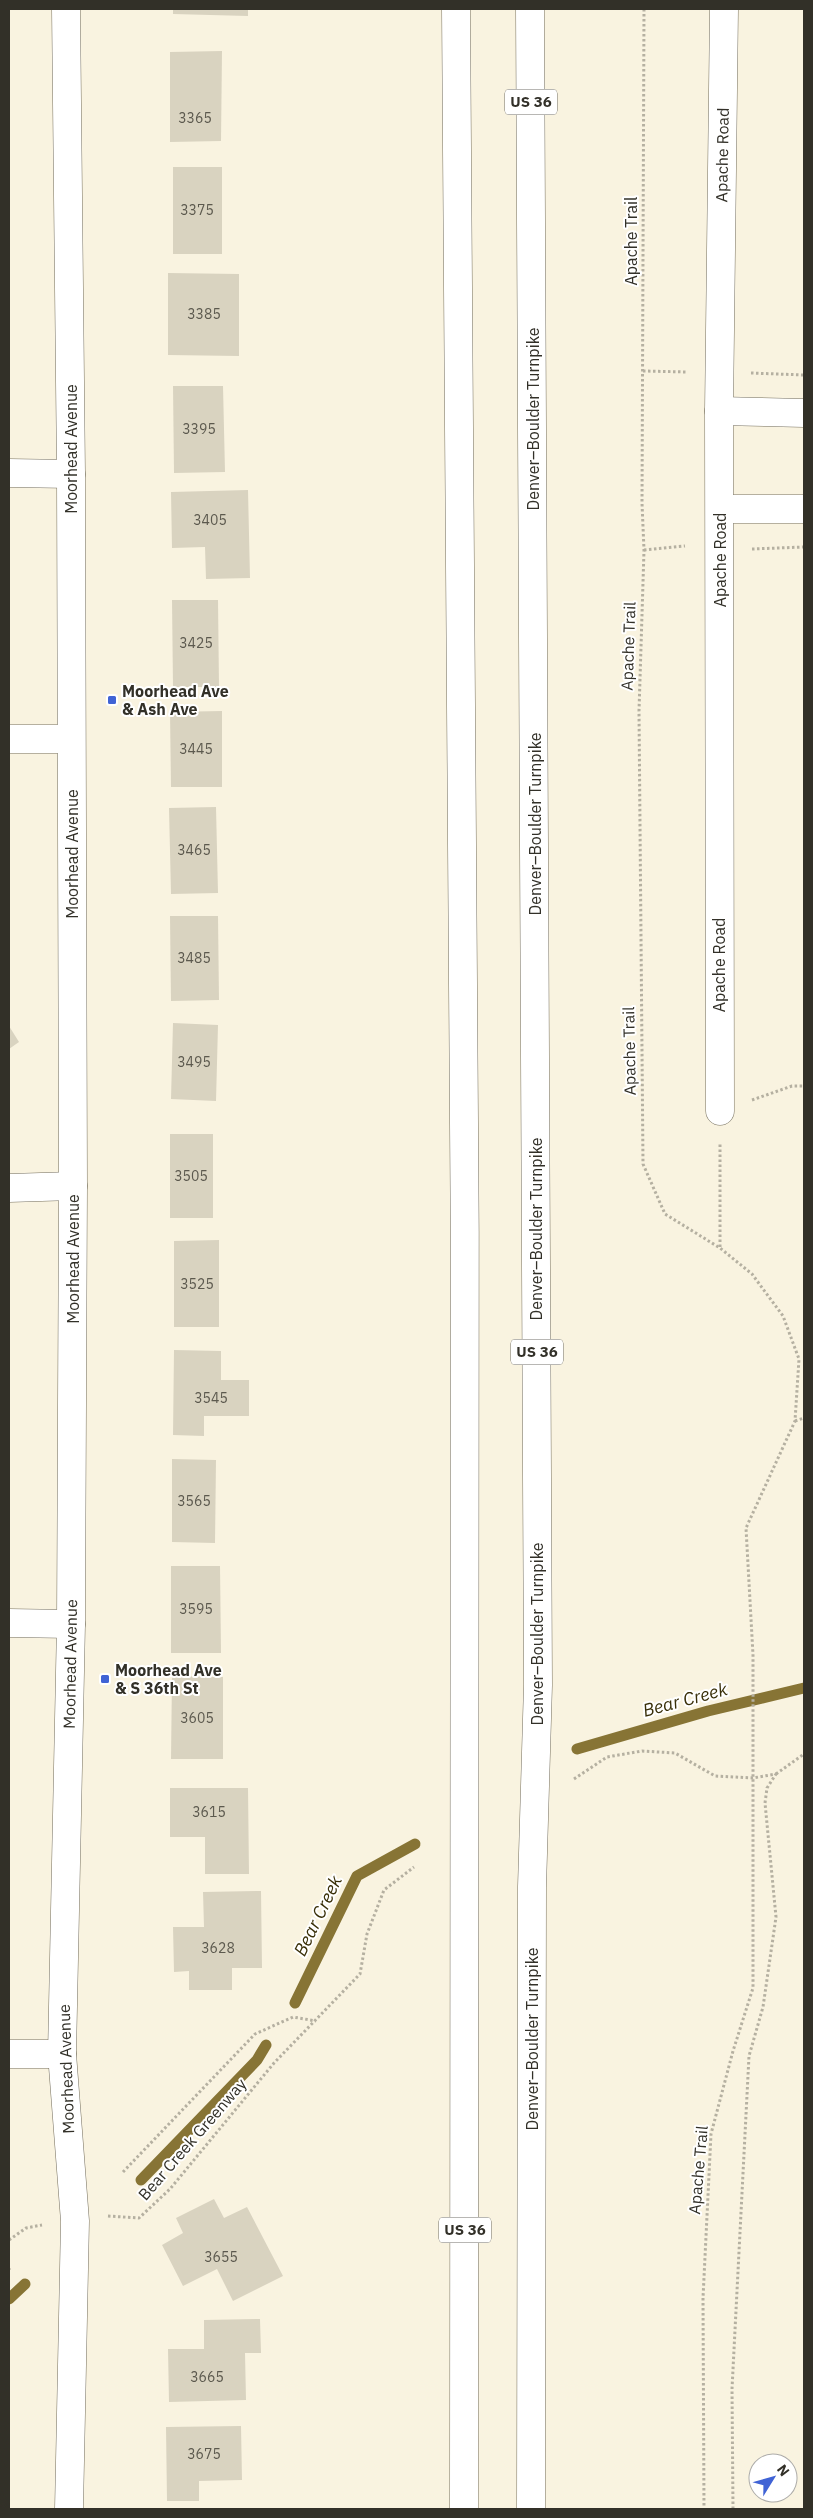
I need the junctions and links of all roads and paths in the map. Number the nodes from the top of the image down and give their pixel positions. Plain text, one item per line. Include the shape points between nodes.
1 (66, 9) edge
2 (456, 9) edge
3 (530, 9) edge
4 (644, 9) edge
5 (724, 9) edge
6 (720, 411) junction
7 (804, 413) edge
8 (9, 473) edge
9 (71, 474) junction
10 (720, 509) junction
11 (804, 509) edge
12 (9, 739) edge
13 (71, 739) junction
14 (804, 1086) edge
15 (720, 1111) junction
16 (73, 1186) junction
17 (9, 1188) edge
18 (720, 1248) junction
19 (804, 1418) edge
20 (795, 1421) junction
21 (9, 1624) edge
22 (71, 1624) junction
23 (804, 1754) edge
24 (776, 1774) junction
25 (753, 1778) junction
26 (574, 1779) dead end
27 (414, 1867) dead end
28 (316, 2021) junction
29 (9, 2054) edge
30 (62, 2054) junction
31 (123, 2172) dead end
32 (75, 2221) junction
33 (9, 2240) edge
34 (69, 2509) edge
35 (464, 2509) edge
36 (531, 2509) edge
37 (704, 2509) edge
38 (733, 2509) edge

1 - 9 main road, Moorhead Avenue
2 - 35 main road, US 36 via 467,1941
3 - 36 main road, Denver–Boulder Turnpike / US 36 via 538,1685 532,1887
4 - 18 path, Apache Trail via 644,550 638,711 643,1164 665,1214
5 - 6 main road, Apache Road
6 - 7 main road
6 - 10 main road, Apache Road
8 - 9 main road
9 - 13 main road, Moorhead Avenue
10 - 11 main road
10 - 15 main road, Apache Road
12 - 13 main road
13 - 16 main road, Moorhead Avenue
14 - 15 path via 792,1086
15 - 18 path
16 - 17 main road
16 - 22 main road, Moorhead Avenue
18 - 20 path, Apache Trail via 752,1274 783,1316 799,1359
19 - 20 path
20 - 25 path, Apache Trail via 746,1528 753,1655
21 - 22 main road
22 - 30 main road, Moorhead Avenue
23 - 24 path
24 - 25 path
24 - 38 path via 768,1788 765,1803 776,1916 763,2007 749,2056 732,2389
25 - 26 path via 716,1776 675,1753 642,1751 607,1757
25 - 37 path, Apache Trail via 753,1988 732,2051 711,2134 703,2298
27 - 28 path, Bear Creek Greenway via 384,1890 367,1934 360,1974
28 - 31 path, Bear Creek Greenway via 293,2017 255,2034
28 - 32 path, Bear Creek Greenway via 274,2063 170,2190 139,2218 110,2216
29 - 30 main road
30 - 32 main road, Moorhead Avenue
32 - 33 path, Bear Creek Greenway via 26,2228
32 - 34 main road, Moorhead Avenue

